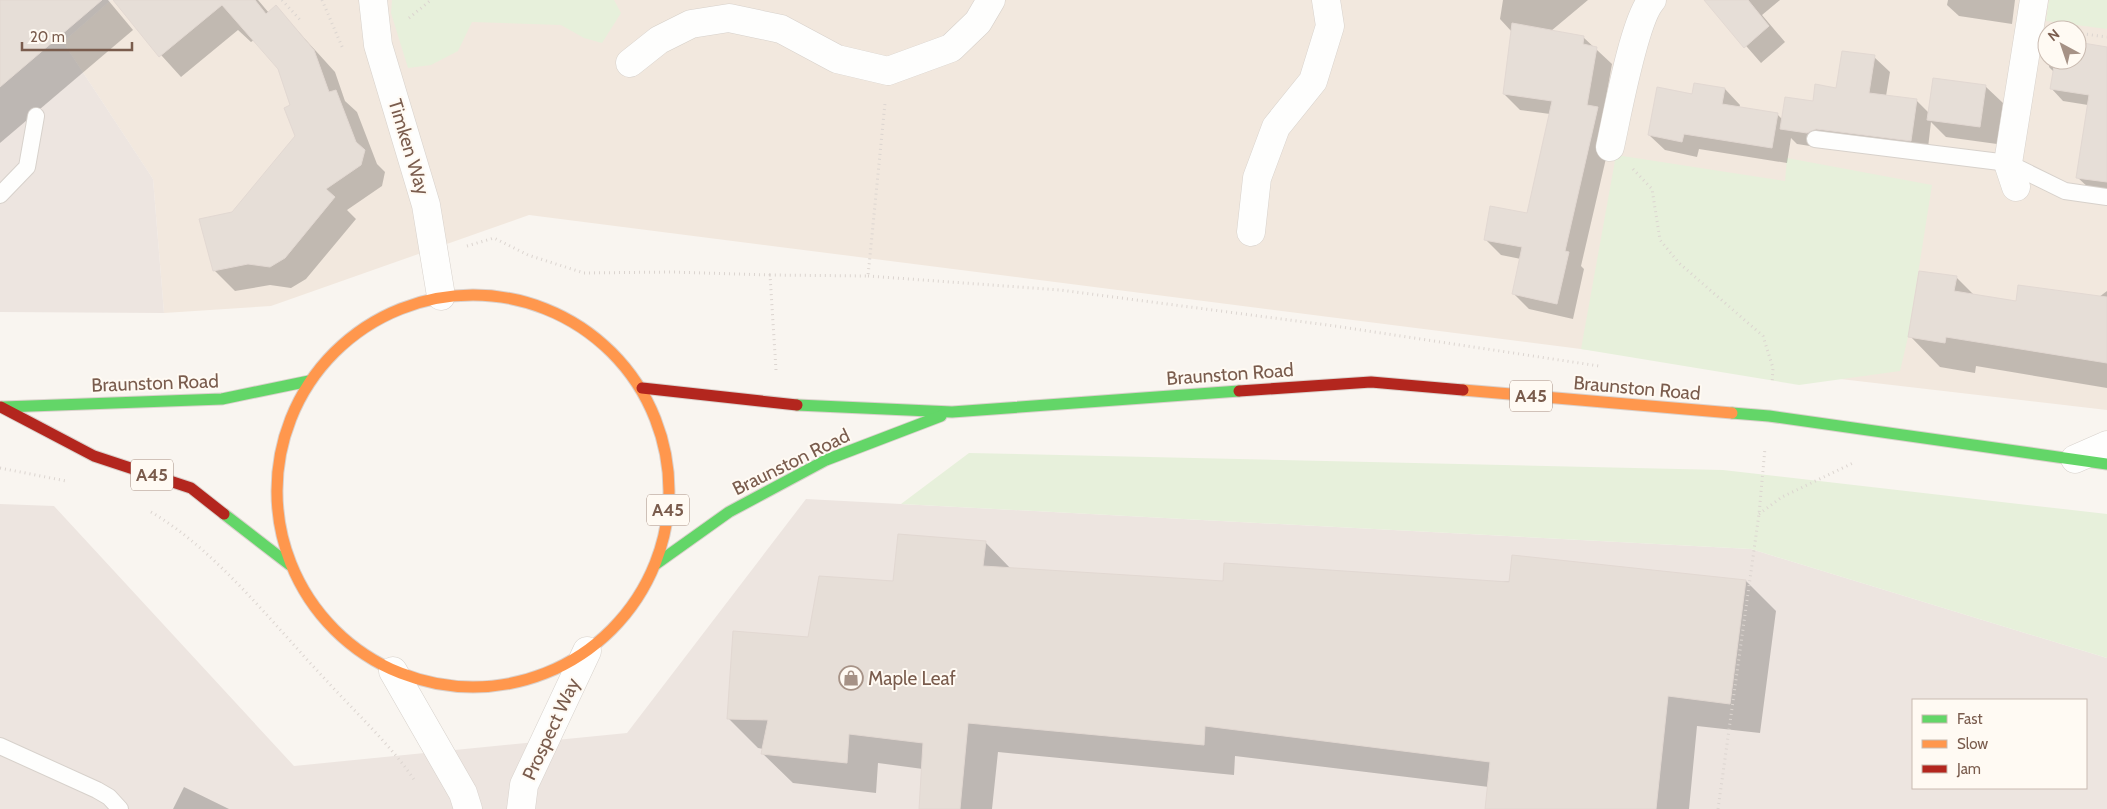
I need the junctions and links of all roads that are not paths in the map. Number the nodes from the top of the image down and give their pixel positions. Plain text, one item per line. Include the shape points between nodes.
1 (374, 0) edge
2 (991, 0) edge
3 (1326, 0) edge
4 (1652, 0) edge
5 (2034, 0) edge
6 (630, 63) dead end
7 (36, 116) dead end
8 (1815, 139) dead end
9 (1610, 147) road end
10 (2012, 175) junction
11 (0, 195) edge
12 (2107, 197) edge
13 (1251, 232) dead end
14 (441, 296) junction
15 (309, 381) junction
16 (642, 388) junction
17 (1, 407) edge
18 (952, 412) junction
19 (2107, 445) edge
20 (2075, 459) junction
21 (2107, 464) edge
22 (656, 564) junction
23 (290, 565) junction
24 (587, 651) junction
25 (393, 671) junction
26 (0, 746) edge
27 (120, 809) edge
28 (468, 809) edge
29 (521, 809) edge

1 - 14 street, Timken Way via 378,45 426,205
2 - 6 street via 978,22 951,48 888,70 837,59 782,29 728,18 691,24 659,40
3 - 13 street via 1330,26 1313,82 1276,127 1257,178
4 - 9 street via 1637,35
5 - 10 street
7 - 11 lane via 27,167
8 - 10 lane
10 - 12 lane via 2065,191
14 - 15 highway, A45 via 390,312 374,321 344,341
14 - 16 highway, A45 via 500,295 556,311 605,343
15 - 17 highway, Braunston Road / A45 via 222,399
15 - 23 highway via 282,439 276,503
16 - 18 highway, Braunston Road / A45 via 778,404
16 - 22 highway, A45 via 665,445 670,505
17 - 23 highway, Braunston Road / A45 via 94,456 191,488
18 - 20 highway, Braunston Road / A45 via 1371,382 1769,416
18 - 22 highway, Braunston Road / A45 via 826,460 729,512
19 - 20 street
20 - 21 highway, Braunston Road / A45
22 - 24 highway, A45 via 638,597 615,627
23 - 25 highway, A45 via 308,598 331,628 360,653
24 - 25 highway, A45 via 542,675 493,687 442,685
24 - 29 street, Prospect Way via 524,785
25 - 28 street via 463,792
26 - 27 lane via 97,790

